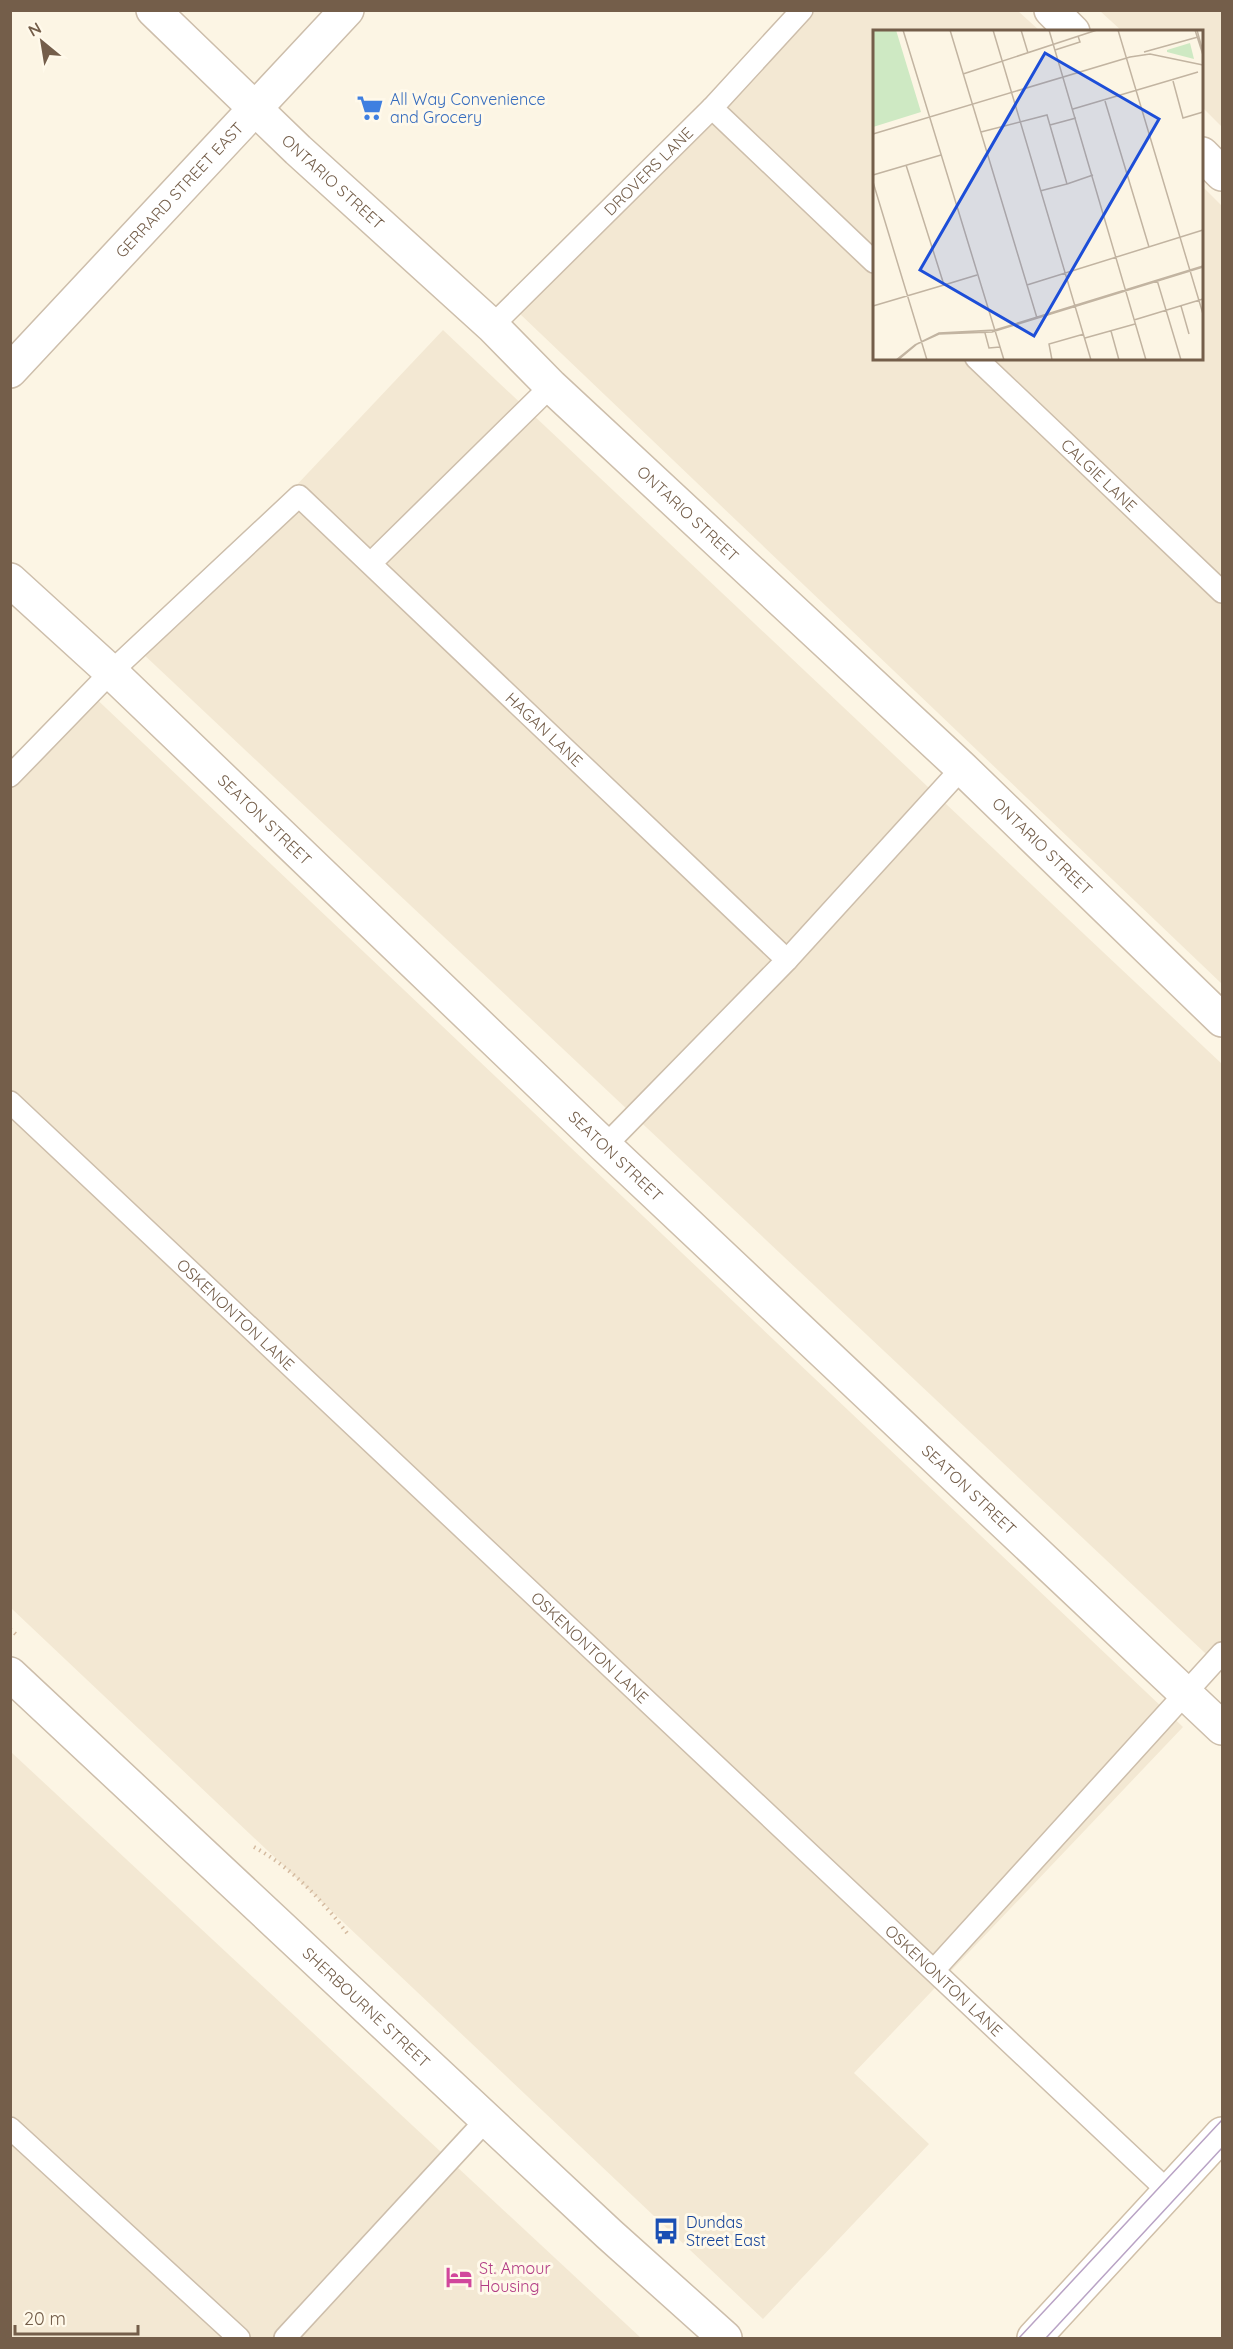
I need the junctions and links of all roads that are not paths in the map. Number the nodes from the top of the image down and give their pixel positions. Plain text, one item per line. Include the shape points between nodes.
1 (153, 10) edge
2 (347, 10) edge
3 (802, 10) edge
4 (1051, 10) edge
5 (1071, 30) edge
6 (712, 108) junction
7 (255, 109) junction
8 (1203, 155) edge
9 (1222, 174) edge
10 (873, 261) edge
11 (492, 326) junction
12 (978, 360) edge
13 (10, 371) edge
14 (551, 386) junction
15 (371, 563) junction
16 (10, 580) edge
17 (1222, 592) edge
18 (111, 672) junction
19 (962, 768) junction
20 (10, 776) edge
21 (787, 960) junction
22 (1222, 1020) edge
23 (10, 1102) edge
24 (605, 1146) junction
25 (1222, 1653) edge
26 (10, 1674) edge
27 (1185, 1693) junction
28 (1222, 1728) edge
29 (935, 1969) junction
30 (487, 2119) junction
31 (10, 2128) edge
32 (1222, 2134) edge
33 (1169, 2192) junction
34 (239, 2338) edge
35 (285, 2338) edge
36 (725, 2338) edge
37 (1034, 2338) edge

1 - 7 street, ONTARIO STREET
2 - 7 street, GERRARD STREET EAST
3 - 6 lane, DROVERS LANE
4 - 5 street
6 - 10 lane
6 - 11 lane, DROVERS LANE
7 - 11 street, ONTARIO STREET
7 - 13 street, GERRARD STREET EAST
8 - 9 street
11 - 14 street, ONTARIO STREET
12 - 17 lane, CALGIE LANE
14 - 15 lane
14 - 19 street, ONTARIO STREET
15 - 18 lane, HAGAN LANE via 298,496
15 - 21 lane, HAGAN LANE
16 - 18 street, SEATON STREET
18 - 20 lane
18 - 24 street, SEATON STREET
19 - 21 lane
19 - 22 street, ONTARIO STREET
21 - 24 lane
23 - 29 lane, OSKENONTON LANE
24 - 27 street, SEATON STREET
25 - 27 lane
26 - 30 street, SHERBOURNE STREET
27 - 28 street, SEATON STREET
27 - 29 lane
29 - 33 lane, OSKENONTON LANE
30 - 35 lane
30 - 36 street, SHERBOURNE STREET
31 - 34 lane
32 - 33 street
33 - 37 street

